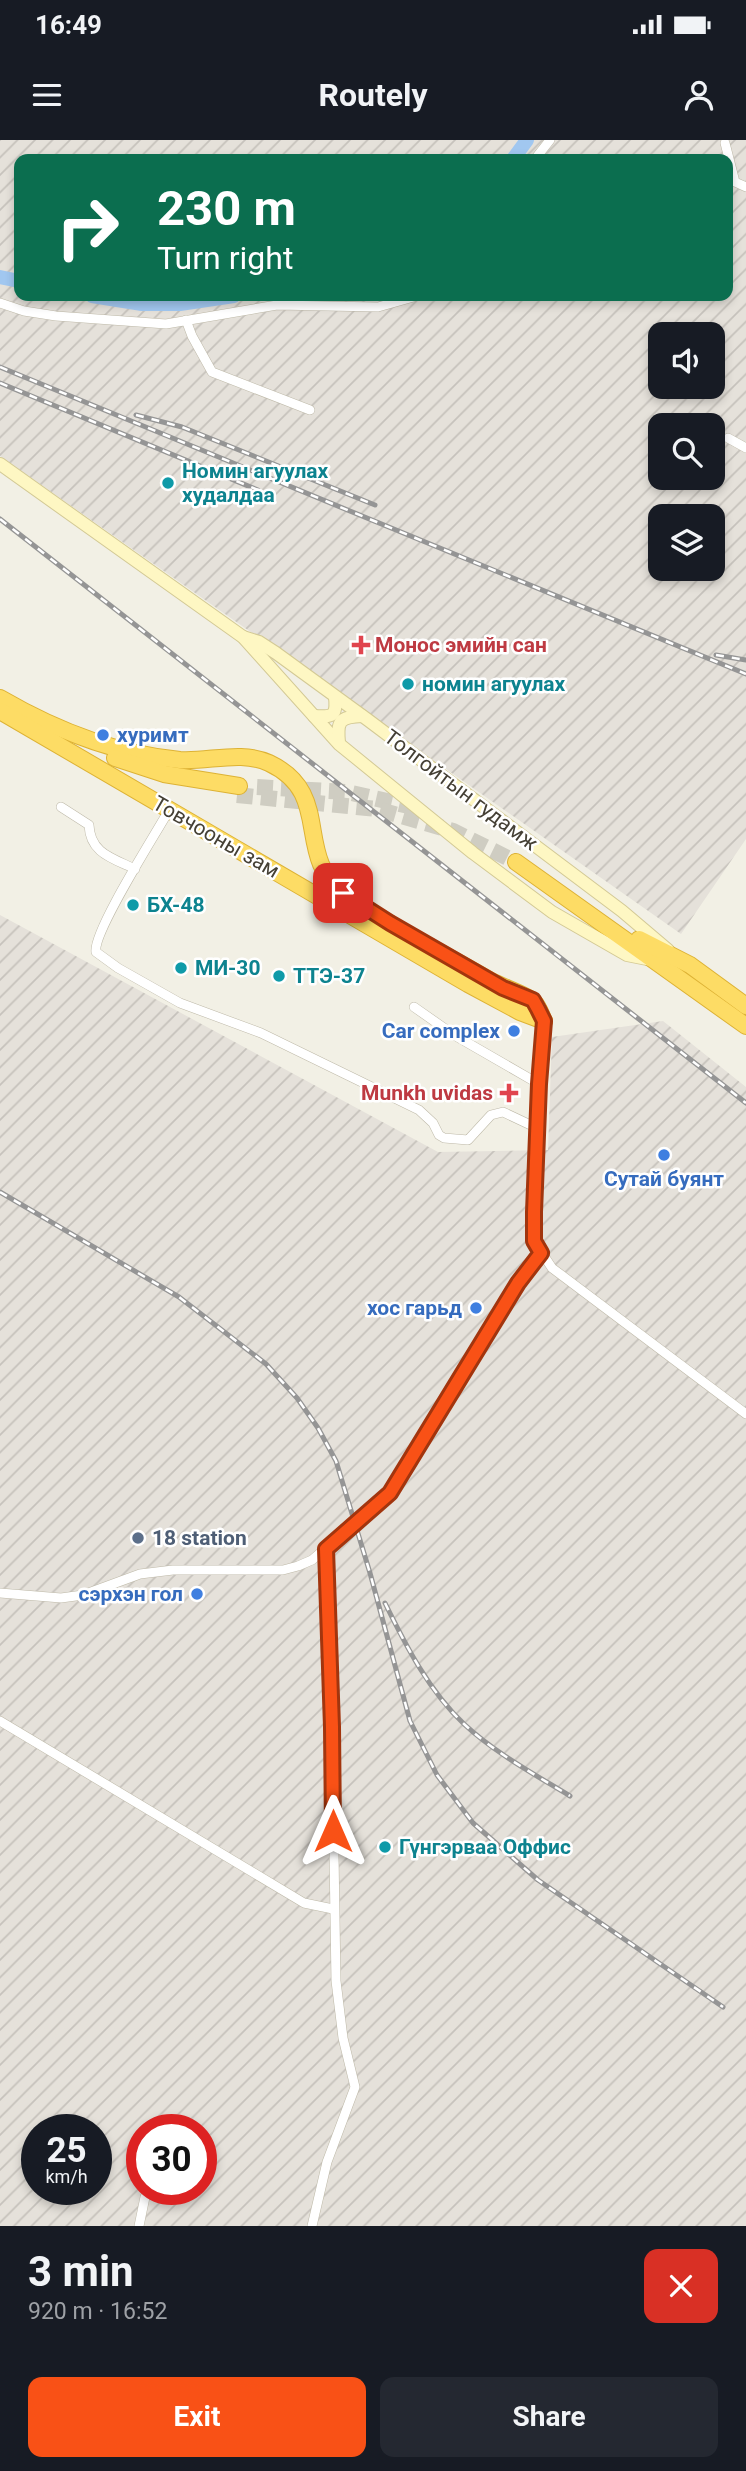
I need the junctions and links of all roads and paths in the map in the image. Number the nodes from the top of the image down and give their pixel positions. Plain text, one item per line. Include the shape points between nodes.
1 (550, 140) edge
2 (725, 143) dead end
3 (539, 154) edge
4 (728, 154) edge
5 (733, 171) edge
6 (746, 187) edge
7 (399, 301) edge
8 (0, 303) edge
9 (187, 320) junction
10 (310, 410) dead end
11 (728, 438) dead end
12 (746, 448) edge
13 (0, 464) edge
14 (243, 637) junction
15 (335, 697) junction
16 (0, 698) edge
17 (0, 711) edge
18 (313, 716) junction
19 (362, 716) junction
20 (83, 738) junction
21 (339, 744) junction
22 (87, 763) junction
23 (61, 807) dead end
24 (169, 810) junction
25 (135, 869) junction
26 (672, 954) junction
27 (653, 960) junction
28 (746, 1006) edge
29 (414, 1007) dead end
30 (544, 1021) junction
31 (746, 1026) edge
32 (539, 1084) junction
33 (539, 1129) junction
34 (541, 1253) junction
35 (746, 1414) edge
36 (326, 1549) junction
37 (0, 1592) edge
38 (0, 1721) edge
39 (333, 1909) junction
40 (143, 2205) edge
41 (139, 2226) edge
42 (312, 2226) edge

1 - 3 street
2 - 4 street
5 - 6 street via 736,182
7 - 9 street via 378,307 277,305
8 - 9 street via 56,316 166,324
9 - 10 street via 212,372
11 - 12 street
13 - 14 main road, Толгойтын гудамж
14 - 15 main road, Толгойтын гудамж via 259,642
14 - 18 main road, Толгойтын гудамж
15 - 18 main road via 333,714
15 - 19 main road, Толгойтын гудамж
16 - 20 highway
17 - 22 highway, Товчооны зам
18 - 21 main road, Толгойтын гудамж
19 - 21 main road via 339,723
19 - 26 main road, Толгойтын гудамж via 622,911
20 - 22 highway via 104,755 238,791 176,787 100,762
20 - 30 highway via 154,757 250,757 278,768 306,797 317,858 336,888 503,988 533,1000
21 - 27 main road, Толгойтын гудамж via 552,912 627,955
22 - 24 highway, Товчооны зам
23 - 25 street via 89,825 90,839 98,850
24 - 25 street
24 - 30 highway, Товчооны зам via 468,984
25 - 33 street via 95,946 96,952 118,968 180,1003 261,1032 419,1110 444,1138 468,1140 491,1115 503,1112
26 - 27 highway via 647,944 517,856
26 - 28 highway
27 - 31 highway
29 - 32 street
30 - 32 street
32 - 33 street
33 - 34 street via 534,1241
34 - 35 street via 552,1268
34 - 36 street via 390,1493
36 - 37 street via 312,1560 283,1570 140,1574 83,1595 61,1598
36 - 39 street
38 - 39 street via 304,1903
39 - 42 street via 343,2038 355,2087 327,2162
40 - 41 street

